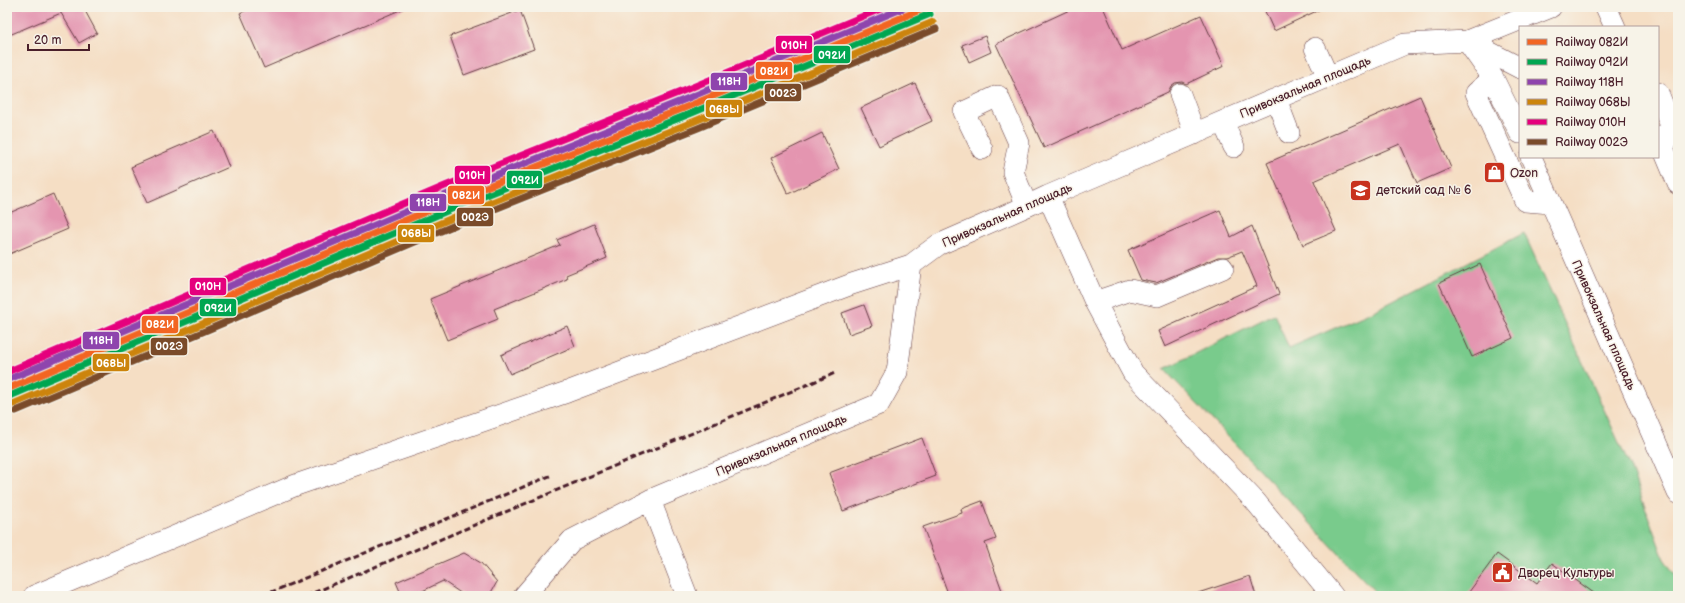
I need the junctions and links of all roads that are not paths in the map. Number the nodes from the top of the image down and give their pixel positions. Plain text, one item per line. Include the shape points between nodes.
1 (1551, 7) edge
2 (1606, 7) edge
3 (1615, 26) edge
4 (1467, 41) junction
5 (1315, 48) dead end
6 (1519, 67) edge
7 (1328, 77) junction
8 (1493, 78) junction
9 (1180, 94) dead end
10 (1659, 95) edge
11 (1276, 99) junction
12 (1223, 122) junction
13 (1519, 131) edge
14 (1289, 133) dead end
15 (1195, 134) junction
16 (1661, 143) edge
17 (1234, 147) dead end
18 (982, 149) dead end
19 (1531, 158) edge
20 (1678, 184) edge
21 (1048, 196) junction
22 (1551, 203) junction
23 (1027, 206) junction
24 (911, 265) junction
25 (1223, 268) dead end
26 (1095, 302) junction
27 (1678, 493) edge
28 (650, 500) junction
29 (34, 596) edge
30 (524, 596) edge
31 (687, 596) edge
32 (1333, 596) edge

1 - 4 street, Привокзальная площадь
2 - 3 street
4 - 6 street
4 - 7 street, Привокзальная площадь via 1405,44
4 - 8 street
5 - 7 street
7 - 11 street, Привокзальная площадь
8 - 13 street
8 - 22 street via 1476,93 1525,201
9 - 15 street
10 - 16 street via 1672,128
11 - 12 street, Привокзальная площадь
11 - 14 street
12 - 15 street, Привокзальная площадь
12 - 17 street
15 - 21 street, Привокзальная площадь
16 - 20 street
18 - 23 street via 964,112 998,96 1019,144 1013,172
19 - 22 street, Привокзальная площадь
21 - 23 street, Привокзальная площадь
21 - 26 street
22 - 27 street, Привокзальная площадь
23 - 24 street, Привокзальная площадь via 938,244
24 - 28 street, Привокзальная площадь via 897,372 879,404
24 - 29 street via 852,284 567,392 296,485
25 - 26 street via 1157,296 1130,290
26 - 32 street via 1133,373 1255,501
28 - 30 street, Привокзальная площадь via 572,540
28 - 31 street

